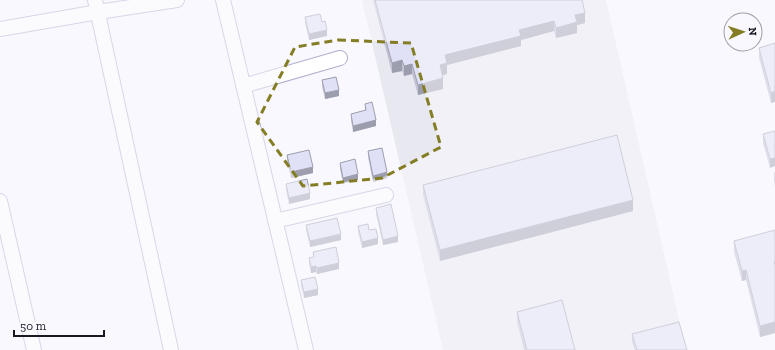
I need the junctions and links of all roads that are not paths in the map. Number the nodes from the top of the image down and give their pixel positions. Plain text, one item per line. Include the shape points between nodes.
1 (177, 0) edge
2 (223, 0) edge
3 (97, 6) edge
4 (0, 29) edge
5 (340, 58) dead end
6 (243, 86) junction
7 (386, 195) dead end
8 (0, 201) edge
9 (275, 221) junction
10 (34, 350) edge
11 (171, 350) edge
12 (306, 350) edge

1 - 3 street
2 - 6 street
3 - 4 street
3 - 11 street
5 - 6 street
6 - 9 street
7 - 9 street
8 - 10 street
9 - 12 street

